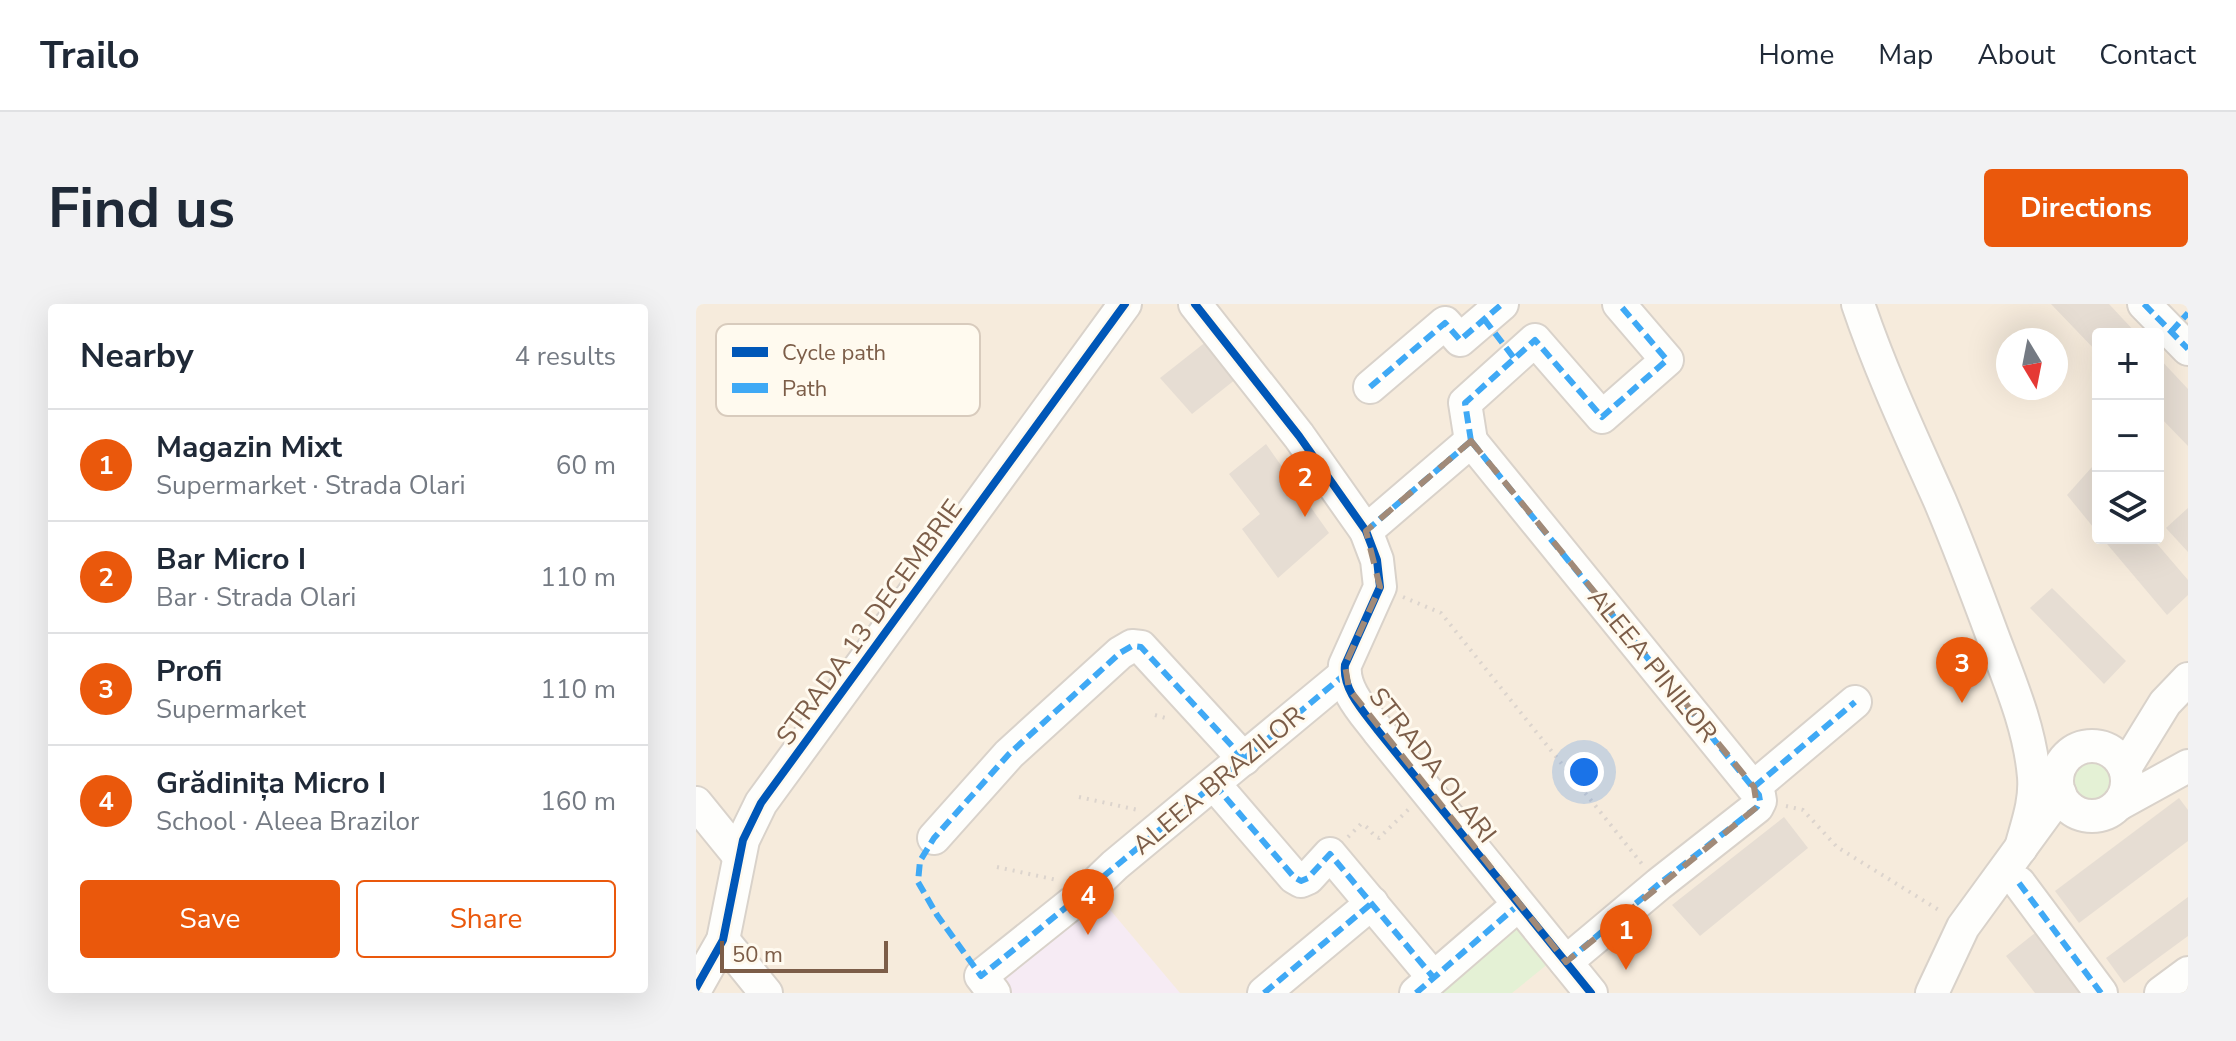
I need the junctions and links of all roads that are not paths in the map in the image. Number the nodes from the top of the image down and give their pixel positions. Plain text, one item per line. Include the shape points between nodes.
1 (1125, 304) edge
2 (1195, 304) edge
3 (1619, 304) edge
4 (1858, 304) edge
5 (2144, 304) edge
6 (1493, 312) edge
7 (2182, 332) edge
8 (1514, 358) junction
9 (1370, 387) dead end
10 (1471, 441) junction
11 (1366, 531) junction
12 (1344, 675) junction
13 (2188, 679) edge
14 (1855, 702) dead end
15 (2165, 703) junction
16 (2022, 717) junction
17 (2030, 749) junction
18 (1244, 759) junction
19 (2188, 766) edge
20 (2072, 777) junction
21 (2123, 783) junction
22 (1214, 784) junction
23 (1757, 794) junction
24 (696, 803) edge
25 (934, 838) dead end
26 (2021, 848) junction
27 (739, 856) junction
28 (2019, 883) dead end
29 (1372, 903) junction
30 (1518, 905) junction
31 (723, 940) junction
32 (1566, 962) junction
33 (2188, 973) edge
34 (988, 984) edge
35 (1425, 985) edge
36 (696, 988) edge
37 (766, 993) edge
38 (1264, 993) edge
39 (1591, 993) edge
40 (1932, 993) edge
41 (2101, 993) edge
42 (2161, 993) edge

1 - 27 street, STRADA 13 DECEMBRIE via 761,803
2 - 11 street
3 - 8 street via 1667,360 1602,417 1535,340
4 - 16 street via 1964,558
5 - 7 street
6 - 8 street
6 - 9 street via 1460,340 1445,323
8 - 10 street via 1465,403
10 - 11 street
10 - 23 street, ALEEA PINILOR
11 - 12 street, STRADA OLARI via 1380,587
12 - 18 street, ALEEA BRAZILOR
12 - 30 street, STRADA OLARI via 1372,723
13 - 15 street
14 - 23 street
15 - 20 street
15 - 21 street
16 - 17 street
16 - 20 street
17 - 20 street
17 - 26 street via 2033,804
18 - 22 street, ALEEA BRAZILOR
18 - 25 street via 1141,647 1132,646 1009,754
19 - 21 street
20 - 21 street via 2104,748 2113,753
20 - 21 street via 2092,816 2102,814
20 - 26 street
22 - 29 street via 1294,877 1308,878 1330,854
22 - 34 street, ALEEA BRAZILOR
23 - 32 street via 1757,807
24 - 27 street
26 - 40 street via 1963,927
27 - 31 street, STRADA 13 DECEMBRIE
28 - 41 street
29 - 35 street
29 - 38 street
30 - 32 street, STRADA OLARI
30 - 35 street
31 - 36 street, STRADA 13 DECEMBRIE
31 - 37 street
32 - 39 street, STRADA OLARI
33 - 42 street

